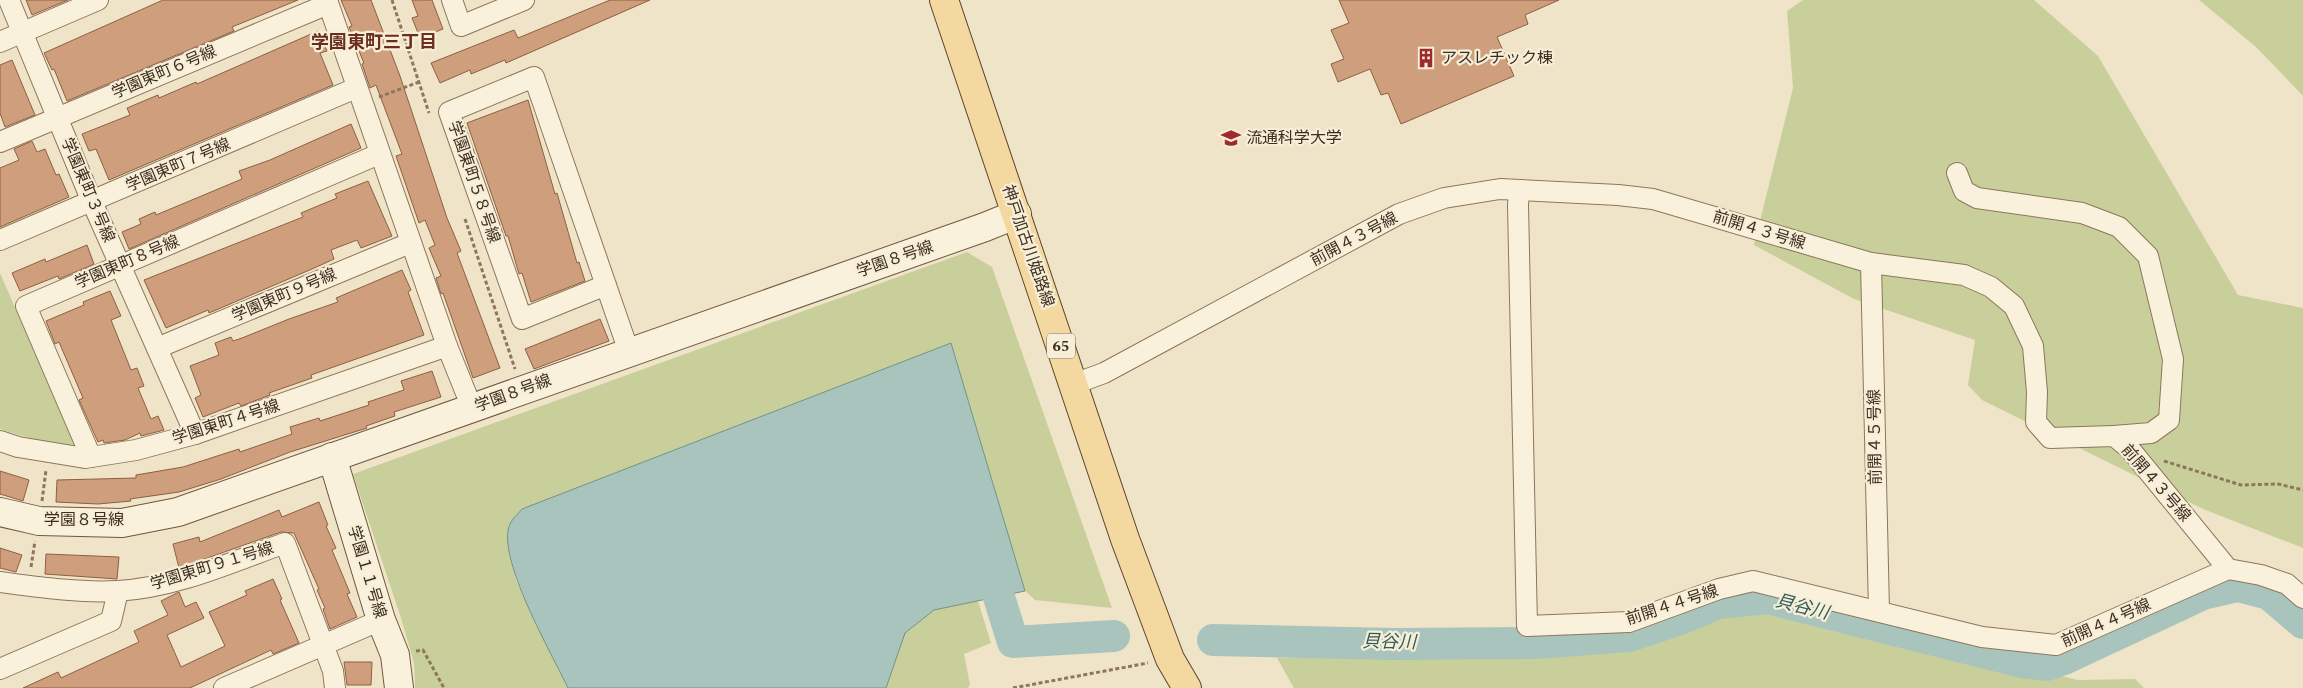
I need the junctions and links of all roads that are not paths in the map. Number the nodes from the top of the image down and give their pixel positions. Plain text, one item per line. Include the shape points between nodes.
1 (9, 0) edge
2 (98, 0) edge
3 (452, 0) edge
4 (524, 0) edge
5 (944, 0) edge
6 (327, 2) edge
7 (23, 32) junction
8 (0, 42) edge
9 (359, 96) junction
10 (57, 117) junction
11 (0, 142) edge
12 (379, 154) junction
13 (1956, 173) dead end
14 (1519, 190) junction
15 (92, 202) junction
16 (1017, 214) junction
17 (0, 240) edge
18 (410, 243) junction
19 (120, 264) junction
20 (1872, 264) junction
21 (606, 285) junction
22 (447, 346) junction
23 (157, 348) junction
24 (629, 352) junction
25 (1074, 384) junction
26 (472, 408) junction
27 (194, 434) junction
28 (2114, 436) junction
29 (0, 441) edge
30 (91, 457) junction
31 (332, 457) junction
32 (0, 512) edge
33 (2228, 569) junction
34 (0, 582) edge
35 (118, 591) junction
36 (2303, 598) edge
37 (1879, 611) junction
38 (381, 620) junction
39 (324, 646) junction
40 (0, 668) edge
41 (224, 688) edge
42 (335, 688) edge
43 (399, 688) edge
44 (1188, 688) edge

1 - 7 street, 学園東町３号線
2 - 7 street
3 - 4 street via 461,26
5 - 16 main road, 神戸加古川姫路線 / 65
6 - 9 street
6 - 10 street, 学園東町６号線
7 - 8 street
7 - 10 street, 学園東町３号線
9 - 12 street
9 - 15 street, 学園東町７号線
10 - 11 street, 学園東町６号線
10 - 15 street, 学園東町３号線
12 - 18 street
12 - 19 street, 学園東町８号線
13 - 28 street via 1964,190 1977,198 2082,213 2119,227 2148,256 2173,359 2169,420 2151,434
14 - 20 street, 前開４３号線 via 1653,199
14 - 25 street, 前開４３号線 via 1500,189 1444,198 1399,214 1104,374
14 - 37 street, 前開４４号線 via 1527,626 1629,622 1719,589 1753,581
15 - 17 street, 学園東町７号線
15 - 19 street, 学園東町３号線
16 - 24 street, 学園８号線
16 - 25 main road, 神戸加古川姫路線 / 65
18 - 22 street
18 - 23 street, 学園東町９号線
19 - 23 street, 学園東町３号線
19 - 30 street, 学園東町８号線 via 26,306
20 - 28 street, 前開４３号線 via 1964,274 1991,287 2014,306 2033,346 2036,422 2050,438
20 - 37 street, 前開４５号線
21 - 21 street, 学園東町５８号線 via 534,77 450,112 522,319
21 - 24 street, 学園東町５８号線
22 - 26 street
22 - 27 street, 学園東町４号線
23 - 27 street, 学園東町３号線
24 - 26 street, 学園８号線
25 - 44 main road, 神戸加古川姫路線 / 65 via 1125,539 1170,659
26 - 31 street, 学園８号線
27 - 30 street, 学園東町４号線 via 136,450
28 - 33 street, 前開４３号線 via 2130,449
29 - 30 street, 学園東町４号線 via 18,447
31 - 32 street, 学園８号線 via 178,512 122,523 39,520
31 - 38 street, 学園１１号線
33 - 36 street via 2287,584
33 - 37 street, 前開４４号線 via 2056,645 1982,637
34 - 35 street, 学園東町９１号線
35 - 39 street, 学園東町９１号線 via 197,574 285,543
35 - 40 street via 110,621
38 - 39 street
38 - 43 street, 学園１１号線 via 395,655
39 - 41 street
39 - 42 street

